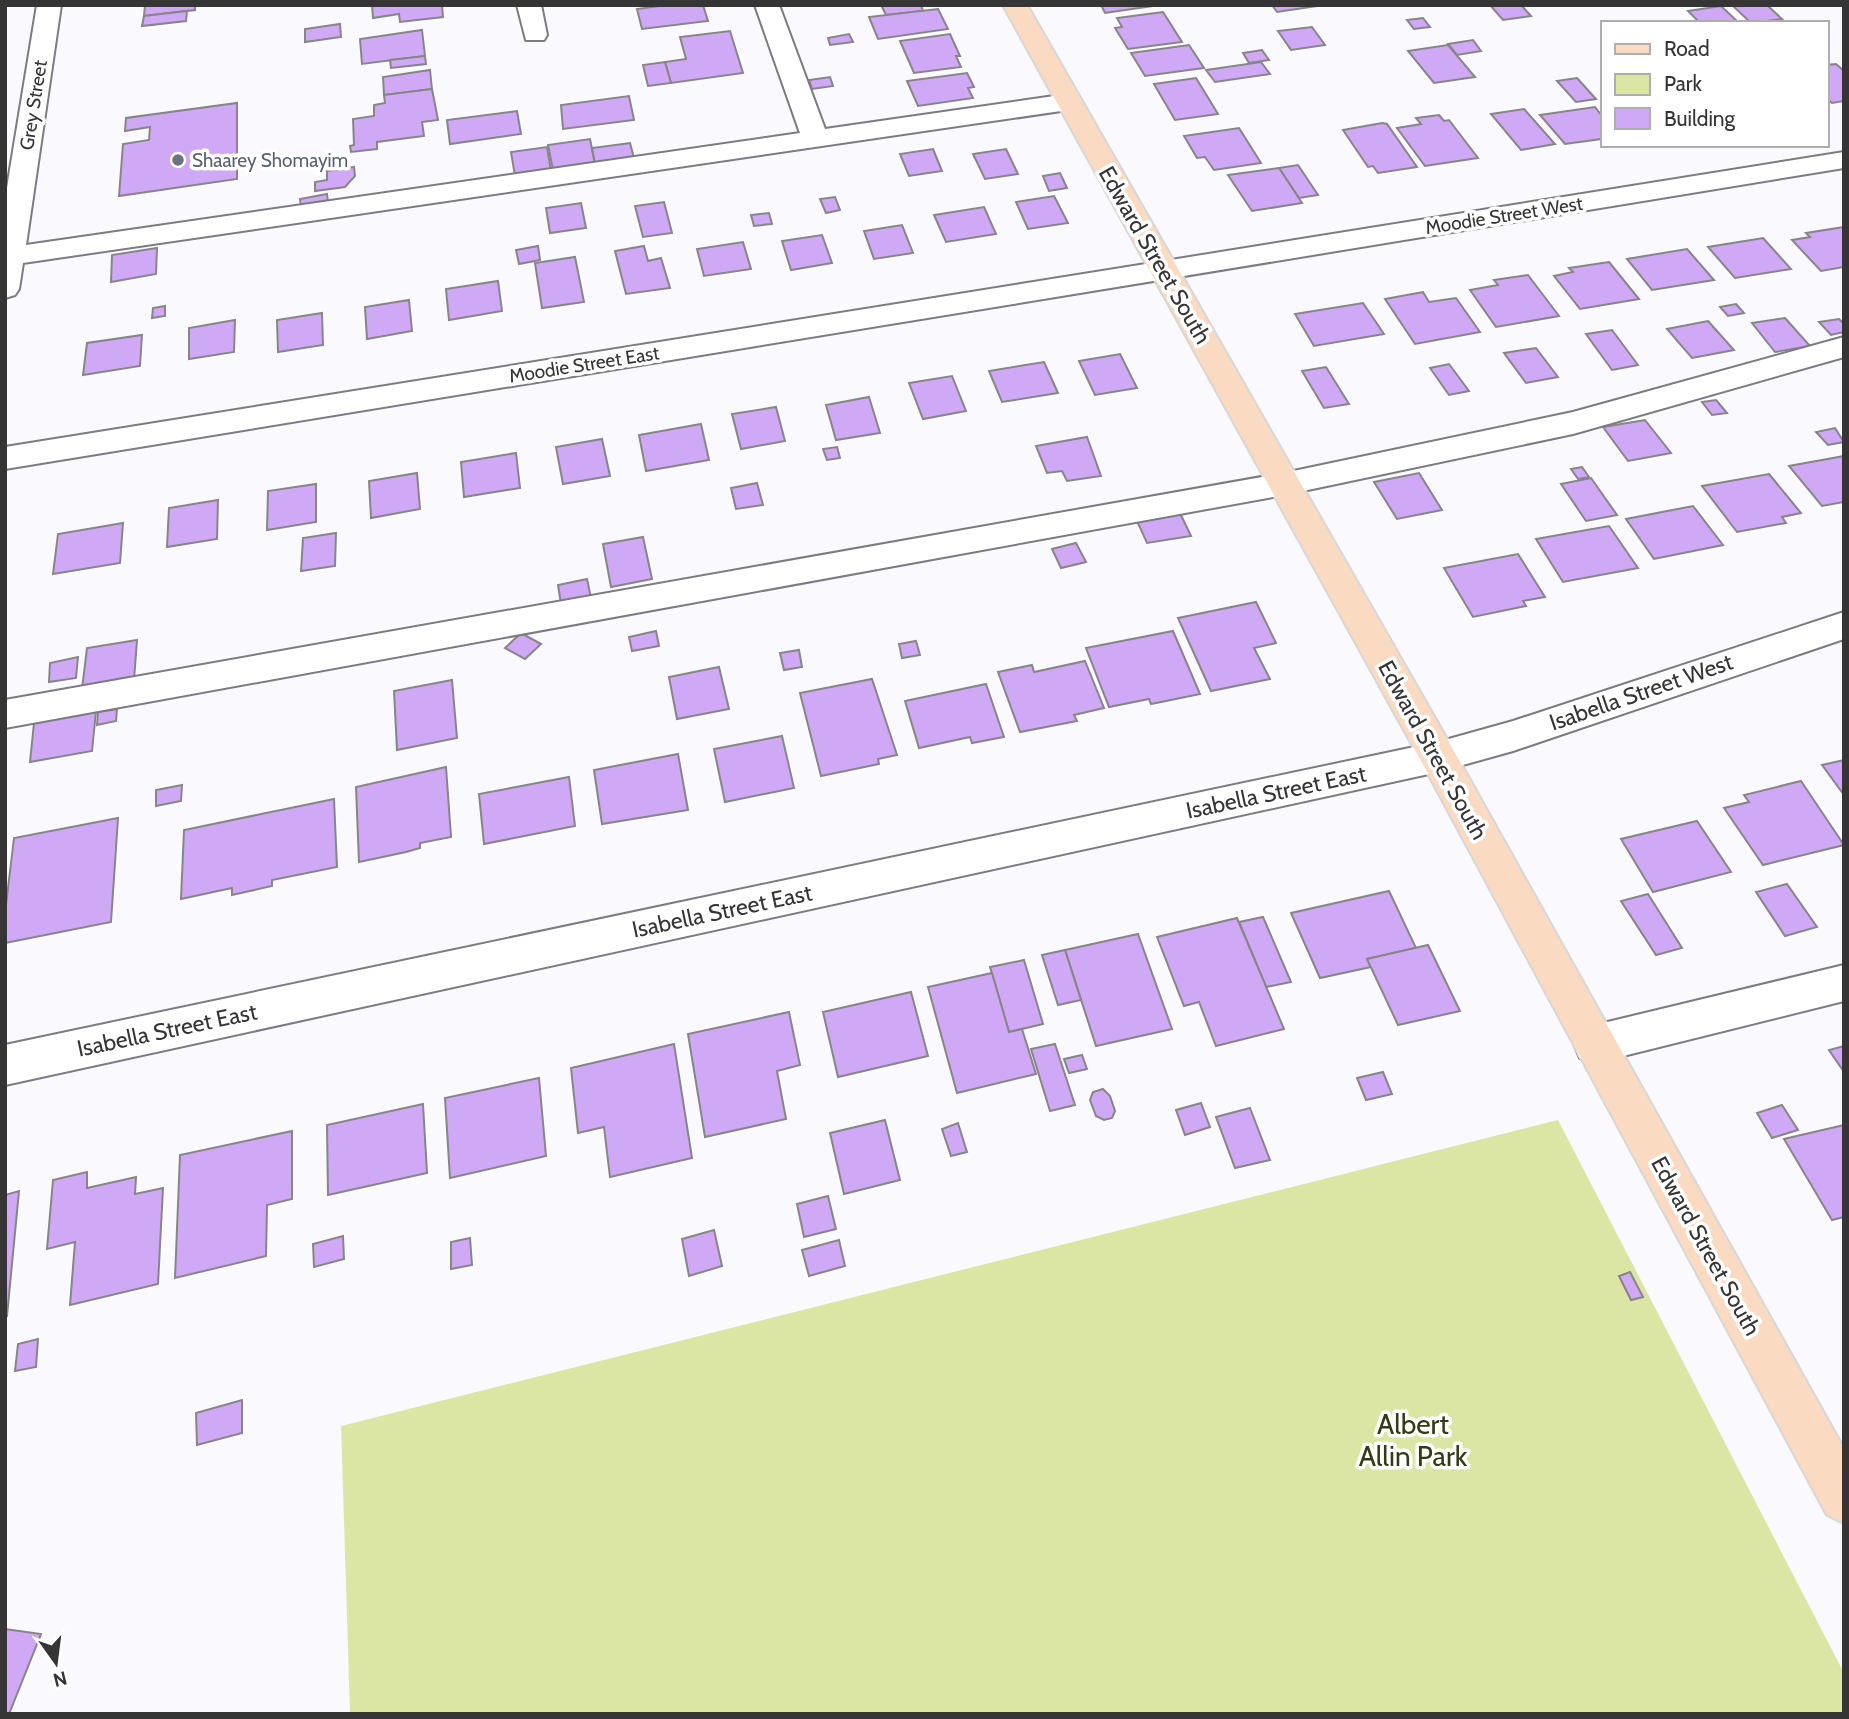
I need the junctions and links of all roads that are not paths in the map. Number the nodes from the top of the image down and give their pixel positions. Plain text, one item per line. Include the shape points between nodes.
1 (49, 5) edge
2 (529, 5) edge
3 (767, 5) edge
4 (1015, 5) edge
5 (535, 35) dead end
6 (1068, 102) junction
7 (815, 138) junction
8 (1844, 160) edge
9 (10, 256) junction
10 (1163, 270) junction
11 (5, 289) edge
12 (1844, 347) edge
13 (5, 458) edge
14 (1284, 484) junction
15 (1844, 625) edge
16 (5, 714) edge
17 (1438, 757) junction
18 (1844, 983) edge
19 (1595, 1044) junction
20 (5, 1065) edge
21 (1831, 1448) edge
22 (1844, 1498) edge

1 - 9 street, Grey Street
2 - 5 street
3 - 7 street
4 - 6 main road, Edward Street South
6 - 7 street
6 - 10 main road, Edward Street South
7 - 9 street
8 - 10 street, Moodie Street West
9 - 11 street, Grey Street
10 - 13 street, Moodie Street East
10 - 14 main road, Edward Street South
12 - 14 street via 1573,423
14 - 16 street
14 - 17 main road, Edward Street South
15 - 17 street, Isabella Street West
17 - 19 main road, Edward Street South
17 - 20 street, Isabella Street East
18 - 19 street
19 - 21 main road, Edward Street South
21 - 22 main road, Edward Street South

